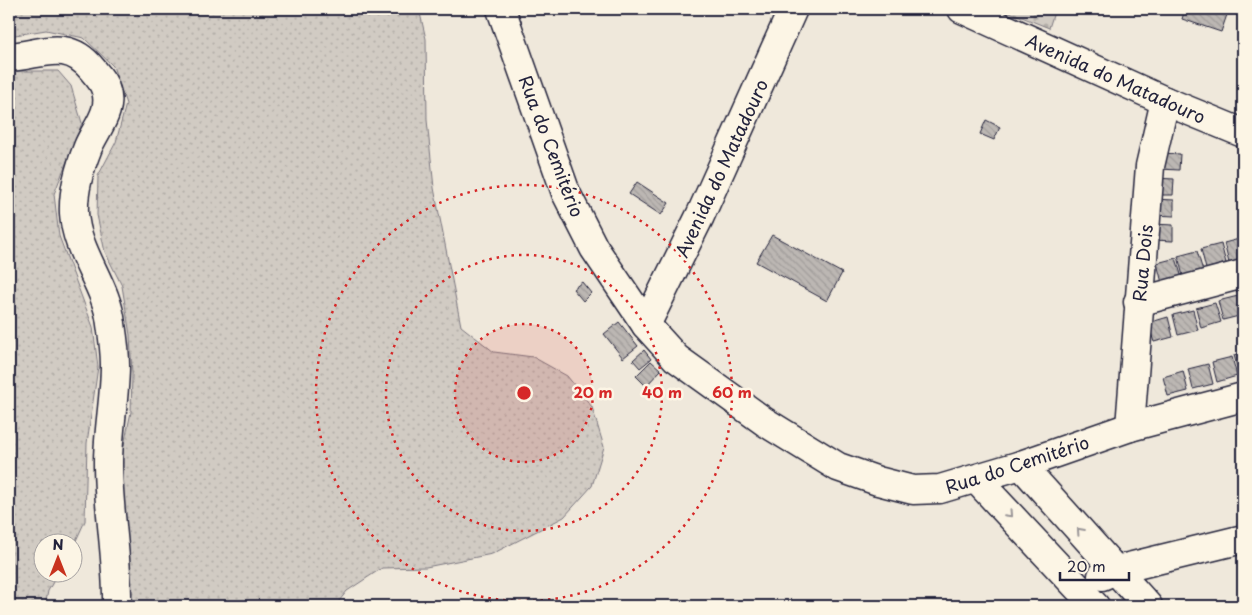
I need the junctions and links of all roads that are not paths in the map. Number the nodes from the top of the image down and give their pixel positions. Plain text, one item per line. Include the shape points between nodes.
1 (501, 9) edge
2 (792, 9) edge
3 (962, 9) edge
4 (12, 57) edge
5 (1165, 101) junction
6 (1243, 133) edge
7 (1243, 274) edge
8 (1138, 302) junction
9 (646, 325) junction
10 (1243, 398) edge
11 (1130, 427) junction
12 (1021, 464) junction
13 (976, 479) junction
14 (1243, 539) edge
15 (1116, 570) junction
16 (1086, 596) edge
17 (117, 606) edge
18 (1148, 606) edge

1 - 9 street, Rua do Cemitério via 566,193 594,248
2 - 9 street, Avenida do Matadouro via 700,216
3 - 5 street, Avenida do Matadouro
4 - 17 street via 52,50 70,52 86,61 101,80 107,96 105,117 88,147 81,168 74,217 104,293 111,322 115,364 108,489 116,553
5 - 6 street, Avenida do Matadouro
5 - 8 street, Rua Dois via 1150,166
7 - 8 street
8 - 11 street, Rua Dois
9 - 13 street, Rua do Cemitério via 676,358 765,422 838,467 913,490 940,489
10 - 11 street, Rua do Cemitério
11 - 12 street, Rua do Cemitério
12 - 13 street, Rua do Cemitério
15 -> 12 street
13 -> 16 street
14 - 15 street
15 - 16 street
15 - 18 street

